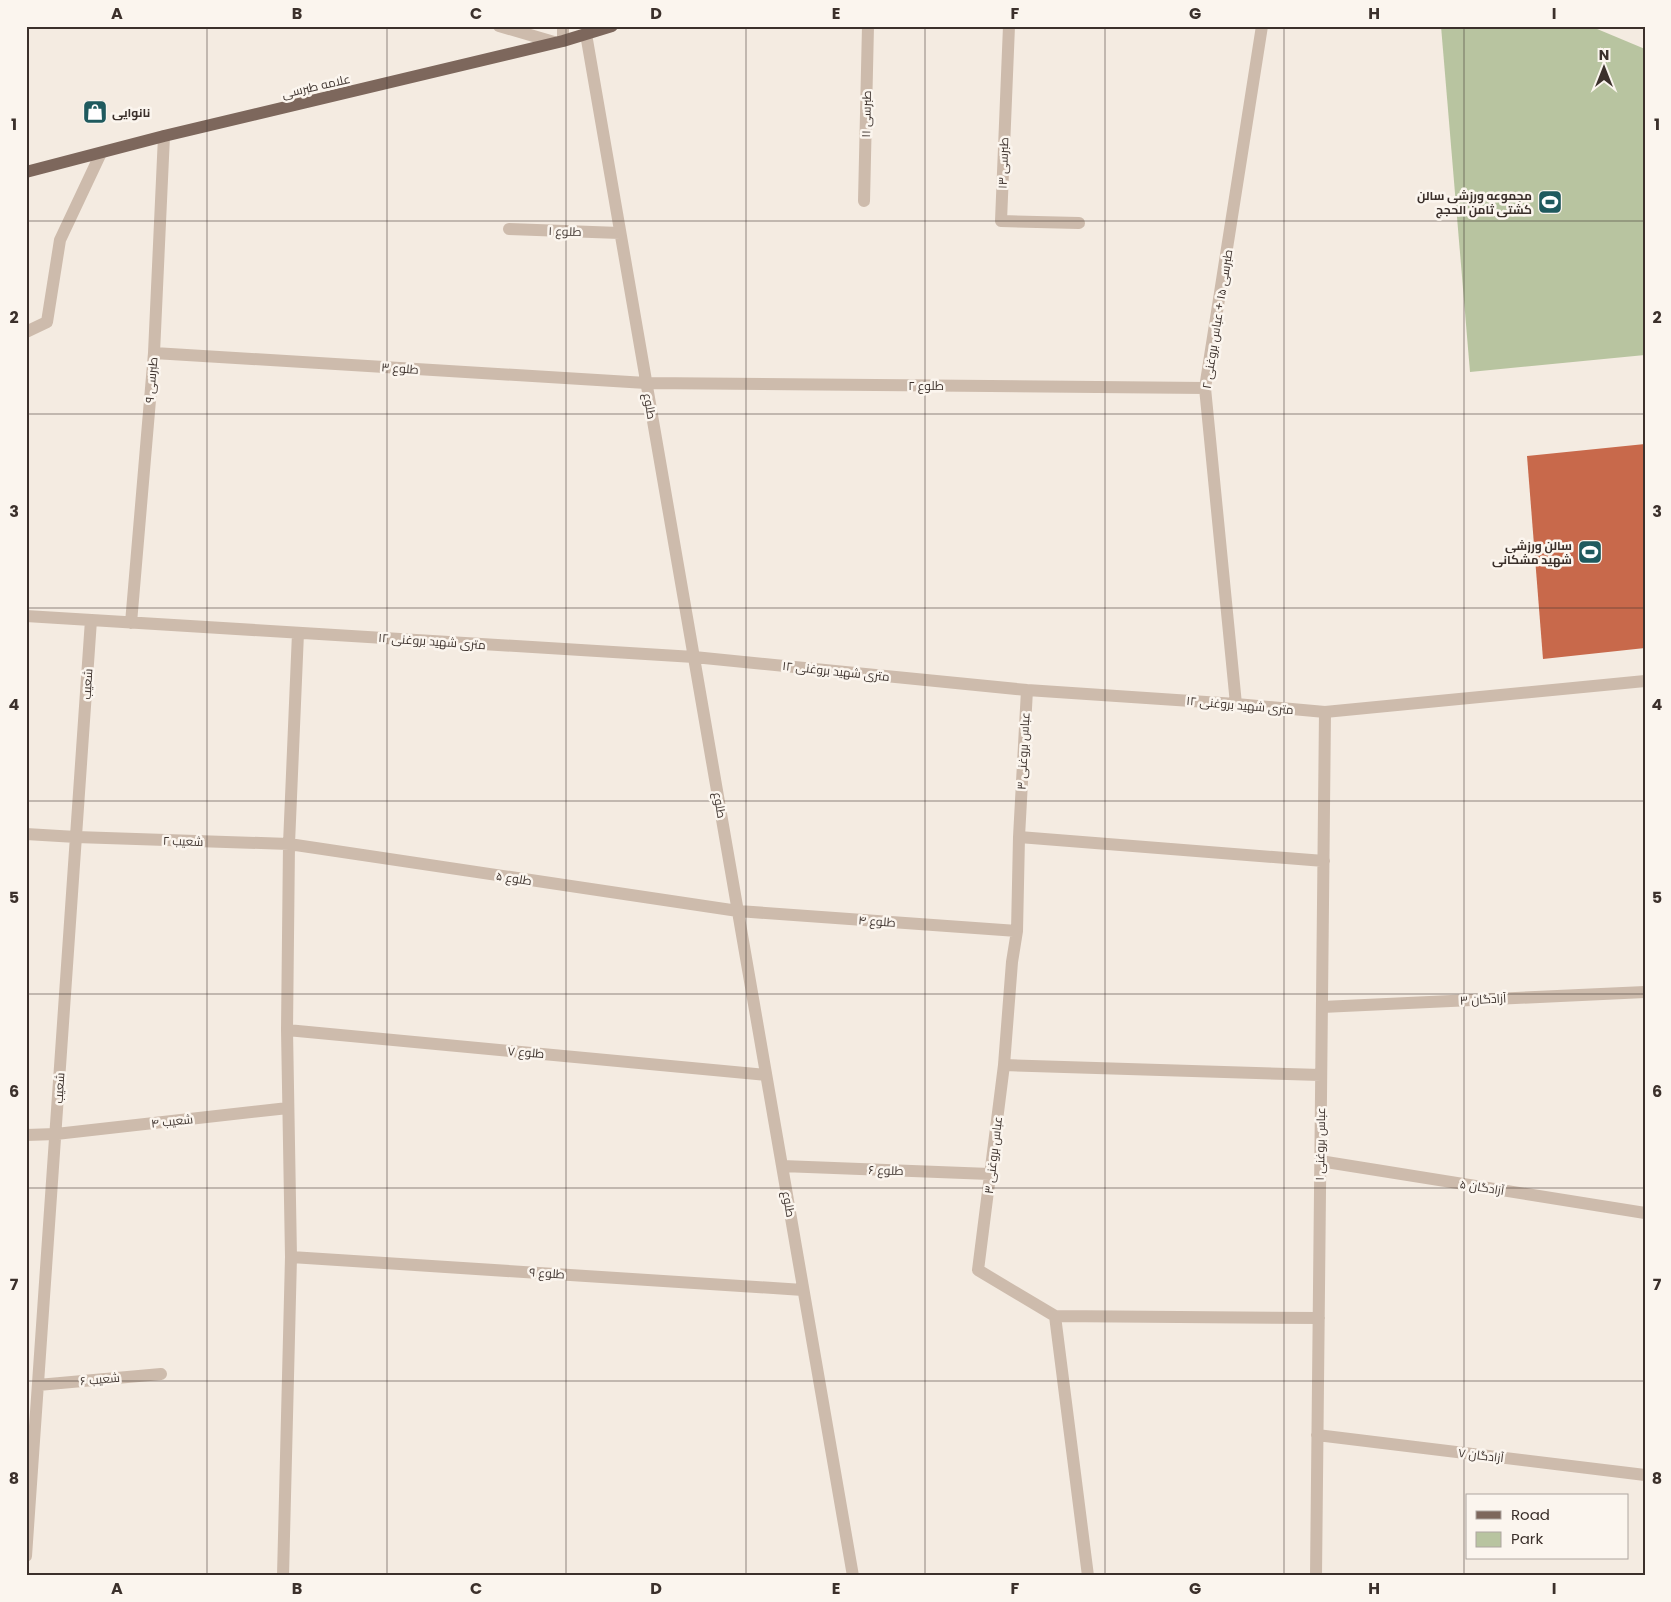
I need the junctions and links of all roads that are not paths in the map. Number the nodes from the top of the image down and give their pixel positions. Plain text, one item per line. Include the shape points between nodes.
1 (499, 26) edge
2 (563, 26) edge
3 (612, 26) edge
4 (868, 26) edge
5 (1009, 26) edge
6 (1262, 26) edge
7 (586, 34) junction
8 (559, 42) junction
9 (164, 136) junction
10 (101, 153) junction
11 (26, 172) edge
12 (864, 201) dead end
13 (1079, 223) dead end
14 (510, 228) dead end
15 (620, 233) junction
16 (26, 332) edge
17 (154, 353) junction
18 (646, 383) junction
19 (1205, 388) junction
20 (26, 616) edge
21 (91, 620) junction
22 (130, 623) junction
23 (298, 633) junction
24 (694, 657) junction
25 (1645, 681) edge
26 (1027, 690) junction
27 (1236, 704) junction
28 (1326, 712) junction
29 (26, 834) edge
30 (76, 838) junction
31 (1018, 838) junction
32 (289, 844) junction
33 (1324, 861) junction
34 (738, 911) junction
35 (1017, 930) junction
36 (1645, 992) edge
37 (1322, 1007) junction
38 (287, 1030) junction
39 (1004, 1065) junction
40 (766, 1075) junction
41 (1321, 1075) junction
42 (288, 1108) junction
43 (56, 1134) junction
44 (26, 1135) edge
45 (1320, 1161) junction
46 (782, 1166) junction
47 (990, 1174) junction
48 (1645, 1213) edge
49 (290, 1257) junction
50 (803, 1290) junction
51 (1055, 1316) junction
52 (1319, 1318) junction
53 (161, 1374) dead end
54 (38, 1385) junction
55 (1317, 1435) junction
56 (1645, 1475) edge
57 (26, 1556) edge
58 (283, 1576) edge
59 (853, 1576) edge
60 (1088, 1576) edge
61 (1316, 1576) edge

1 - 8 street
2 - 8 street
3 - 7 main road, علامه طبرسی
4 - 12 street, طبرسی ۱۱
5 - 13 street, طبرسی ۱۳ via 1001,221
6 - 19 street, طبرسی ۱۵ + عباس بروغنی ۲
7 - 8 main road, علامه طبرسی
7 - 15 street, طلوع
8 - 9 main road, علامه طبرسی
9 - 10 main road, علامه طبرسی
9 - 17 street, طبرسی ۹
10 - 11 main road, علامه طبرسی
10 - 16 street via 60,240 47,322
14 - 15 street, طلوع ۱
15 - 18 street, طلوع
17 - 18 street, طلوع ۳
17 - 22 street, طبرسی ۹
18 - 19 street, طلوع ۲
18 - 24 street, طلوع
19 - 27 street, طبرسی ۱۵ + عباس بروغنی ۲
20 - 21 street, ۱۲ متری شهید بروغنی
21 - 22 street, ۱۲ متری شهید بروغنی
21 - 30 street, شعیب
22 - 23 street, ۱۲ متری شهید بروغنی
23 - 24 street, ۱۲ متری شهید بروغنی
23 - 32 street
24 - 26 street, ۱۲ متری شهید بروغنی
24 - 34 street, طلوع
25 - 28 street, ۱۲ متری شهید بروغنی
26 - 27 street, ۱۲ متری شهید بروغنی
26 - 31 street, عباس بروغنی ۳
27 - 28 street, ۱۲ متری شهید بروغنی
28 - 33 street, عباس بروغنی ۱
29 - 30 street, شعیب ۲
30 - 32 street, شعیب ۲
30 - 43 street, شعیب
31 - 33 street
31 - 35 street, عباس بروغنی ۳
32 - 34 street, طلوع ۵
32 - 38 street
33 - 37 street, عباس بروغنی ۱
34 - 35 street, طلوع ۴
34 - 40 street, طلوع
35 - 39 street, عباس بروغنی ۳
36 - 37 street, آزادگان ۳
37 - 41 street, عباس بروغنی ۱
38 - 40 street, طلوع ۷
38 - 42 street
39 - 41 street
39 - 47 street, عباس بروغنی ۳
40 - 46 street, طلوع
41 - 45 street, عباس بروغنی ۱
42 - 43 street, شعیب ۴
42 - 49 street
43 - 44 street, شعیب ۴
43 - 54 street, شعیب
45 - 48 street, آزادگان ۵
45 - 52 street, عباس بروغنی ۱
46 - 47 street, طلوع ۶
46 - 50 street, طلوع
47 - 51 street, عباس بروغنی ۳ via 978,1270
49 - 50 street, طلوع ۹
49 - 58 street
50 - 59 street, طلوع
51 - 52 street
51 - 60 street
52 - 55 street, عباس بروغنی ۱
53 - 54 street, شعیب ۶
54 - 57 street, شعیب
55 - 56 street, آزادگان ۷
55 - 61 street, عباس بروغنی ۱

